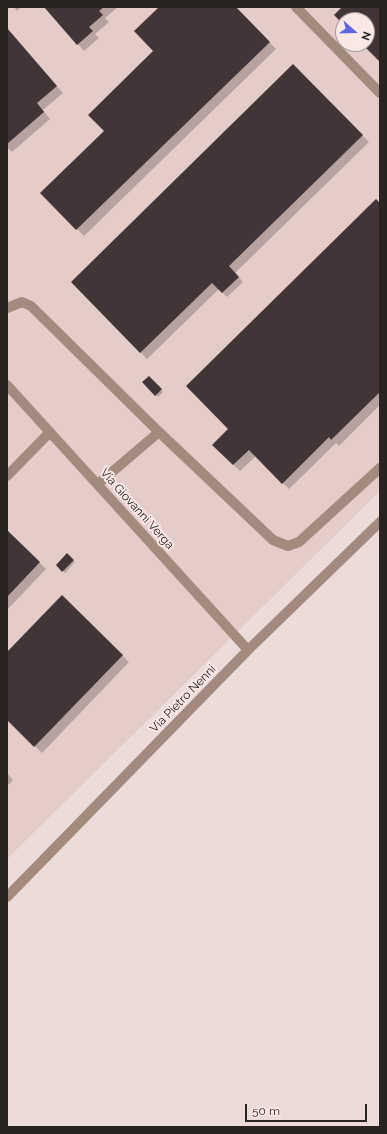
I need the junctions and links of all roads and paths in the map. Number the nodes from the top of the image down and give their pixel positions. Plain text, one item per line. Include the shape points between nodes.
1 (296, 7) edge
2 (380, 93) edge
3 (7, 308) edge
4 (7, 385) edge
5 (50, 432) junction
6 (159, 432) junction
7 (380, 468) edge
8 (7, 476) edge
9 (98, 484) junction
10 (380, 522) edge
11 (248, 650) junction
12 (7, 897) edge

1 - 2 street
3 - 6 street via 22,302 31,306
4 - 5 street, Via Giovanni Verga
5 - 8 street
5 - 9 street, Via Giovanni Verga
6 - 7 street via 273,540 288,546 299,542
6 - 9 street
9 - 11 street, Via Giovanni Verga
10 - 11 street, Via Pietro Nenni
11 - 12 street, Via Pietro Nenni

